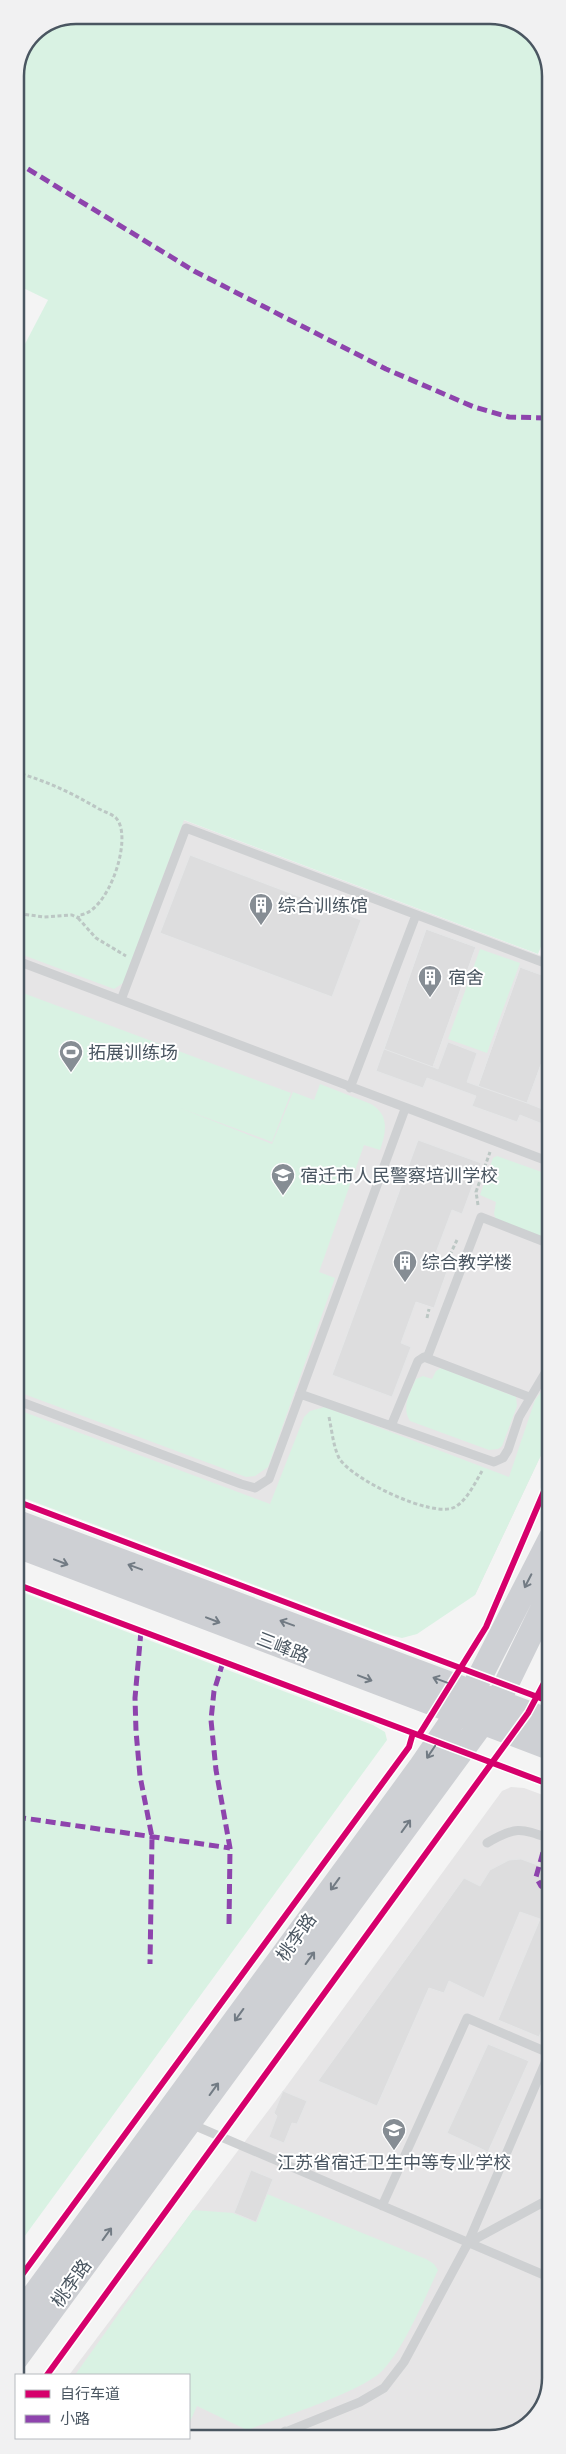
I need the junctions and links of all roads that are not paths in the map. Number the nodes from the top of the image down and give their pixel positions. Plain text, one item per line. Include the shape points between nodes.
1 (416, 915) junction
2 (542, 962) edge
3 (24, 963) edge
4 (121, 1000) junction
5 (350, 1088) junction
6 (405, 1109) junction
7 (542, 1159) edge
8 (542, 1241) edge
9 (427, 1358) junction
10 (542, 1376) edge
11 (300, 1394) junction
12 (529, 1397) junction
13 (24, 1403) edge
14 (391, 1426) junction
15 (24, 1525) edge
16 (24, 1548) edge
17 (542, 1556) edge
18 (542, 1611) edge
19 (472, 1692) junction
20 (498, 1701) junction
21 (457, 1713) junction
22 (542, 1718) edge
23 (482, 1722) junction
24 (542, 1745) edge
25 (542, 1836) edge
26 (487, 1843) dead end
27 (542, 2048) edge
28 (542, 2070) edge
29 (188, 2123) junction
30 (542, 2203) edge
31 (382, 2206) junction
32 (468, 2243) junction
33 (542, 2274) edge
34 (24, 2309) edge
35 (24, 2347) edge
36 (288, 2430) edge

1 - 2 lane
1 - 4 lane via 186,828
1 - 5 lane
3 - 4 lane
4 - 5 lane
5 - 6 lane
6 - 7 lane
6 - 11 lane
8 - 9 lane via 481,1217
9 - 12 lane
9 - 14 lane via 418,1361
10 - 12 lane
11 - 13 lane via 268,1480 255,1488
11 - 14 lane
12 - 14 lane via 503,1458 494,1462
19 -> 15 main road, 三峰路
16 -> 21 main road, 三峰路
17 -> 19 main road, 桃李路
18 - 20 main road, 桃李路
19 - 20 main road, 三峰路
19 - 21 main road, 桃李路
20 - 22 main road, 三峰路
20 - 23 main road, 桃李路
21 - 23 main road, 三峰路
21 -> 34 main road, 桃李路
23 - 24 main road, 三峰路
29 -> 23 main road, 桃李路
25 - 26 lane via 517,1829
27 - 31 lane via 467,2018
28 - 32 lane
29 - 31 lane
35 -> 29 main road, 桃李路
30 - 32 lane
31 - 32 lane
32 - 33 lane
32 - 36 lane via 404,2362 384,2388 360,2402

